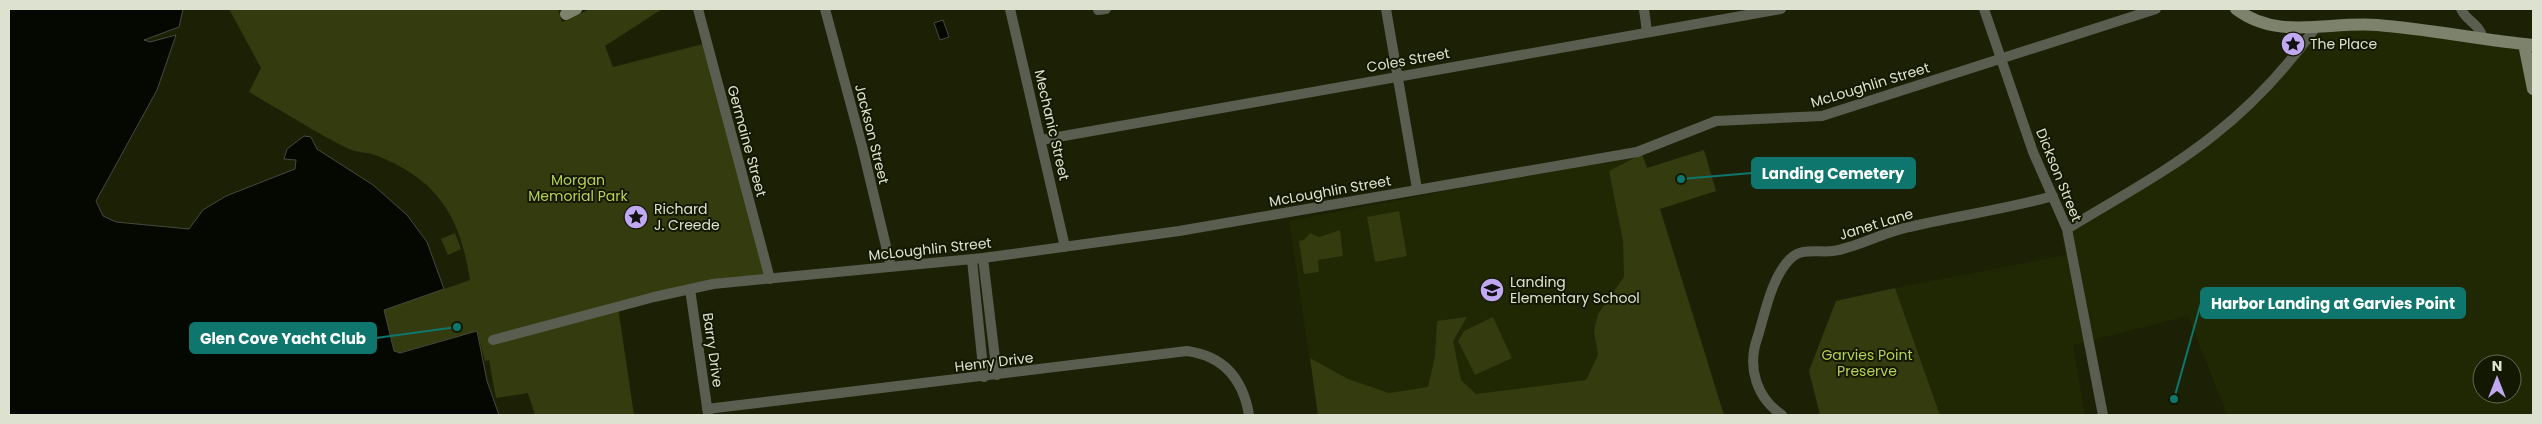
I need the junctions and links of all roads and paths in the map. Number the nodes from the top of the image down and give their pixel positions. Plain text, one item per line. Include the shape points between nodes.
1 (698, 9) edge
2 (824, 9) edge
3 (1010, 9) edge
4 (1386, 9) edge
5 (1644, 9) edge
6 (1781, 9) edge
7 (1984, 9) edge
8 (2156, 9) edge
9 (2236, 9) edge
10 (2461, 9) edge
11 (2316, 27) junction
12 (1648, 32) junction
13 (2483, 38) junction
14 (2528, 45) edge
15 (2000, 59) junction
16 (1398, 76) junction
17 (2533, 88) edge
18 (1041, 140) junction
19 (1417, 189) junction
20 (2053, 196) junction
21 (2067, 229) junction
22 (1066, 247) junction
23 (983, 258) junction
24 (972, 260) junction
25 (891, 267) junction
26 (770, 280) junction
27 (690, 289) junction
28 (493, 340) dead end
29 (997, 375) junction
30 (984, 377) junction
31 (708, 412) edge
32 (1248, 415) edge
33 (1782, 415) edge
34 (2103, 415) edge

1 - 26 street, Germaine Street
2 - 25 street, Jackson Street
3 - 18 street, Mechanic Street
4 - 16 street
5 - 12 street
6 - 12 street, Coles Street
7 - 15 street, Dickson Street
8 - 15 street, McLoughlin Street
9 - 11 street via 2265,24 2287,28
10 - 13 street via 2466,18 2480,27
11 - 13 street via 2375,25
11 - 21 street via 2271,80 2214,135 2150,179
12 - 16 street, Coles Street
13 - 14 street
14 - 17 street
15 - 19 street, McLoughlin Street via 1822,116 1716,121 1637,152
15 - 20 street, Dickson Street via 2033,152
16 - 18 street, Coles Street
16 - 19 street
18 - 22 street, Mechanic Street
19 - 22 street, McLoughlin Street via 1180,231
20 - 21 street, Dickson Street
20 - 33 street, Janet Lane via 1905,228 1833,251 1805,251 1790,258 1776,282 1752,360 1764,400
21 - 34 street, Dickson Street
22 - 23 street, McLoughlin Street
23 - 24 street, McLoughlin Street
23 - 29 street
24 - 25 street, McLoughlin Street
24 - 30 street
25 - 26 street, McLoughlin Street
26 - 27 street, McLoughlin Street
27 - 28 street, McLoughlin Street
27 - 31 street, Barry Drive
29 - 30 street, Henry Drive
29 - 32 street, Henry Drive via 1187,351 1200,353 1230,370 1243,390
30 - 31 street, Henry Drive

